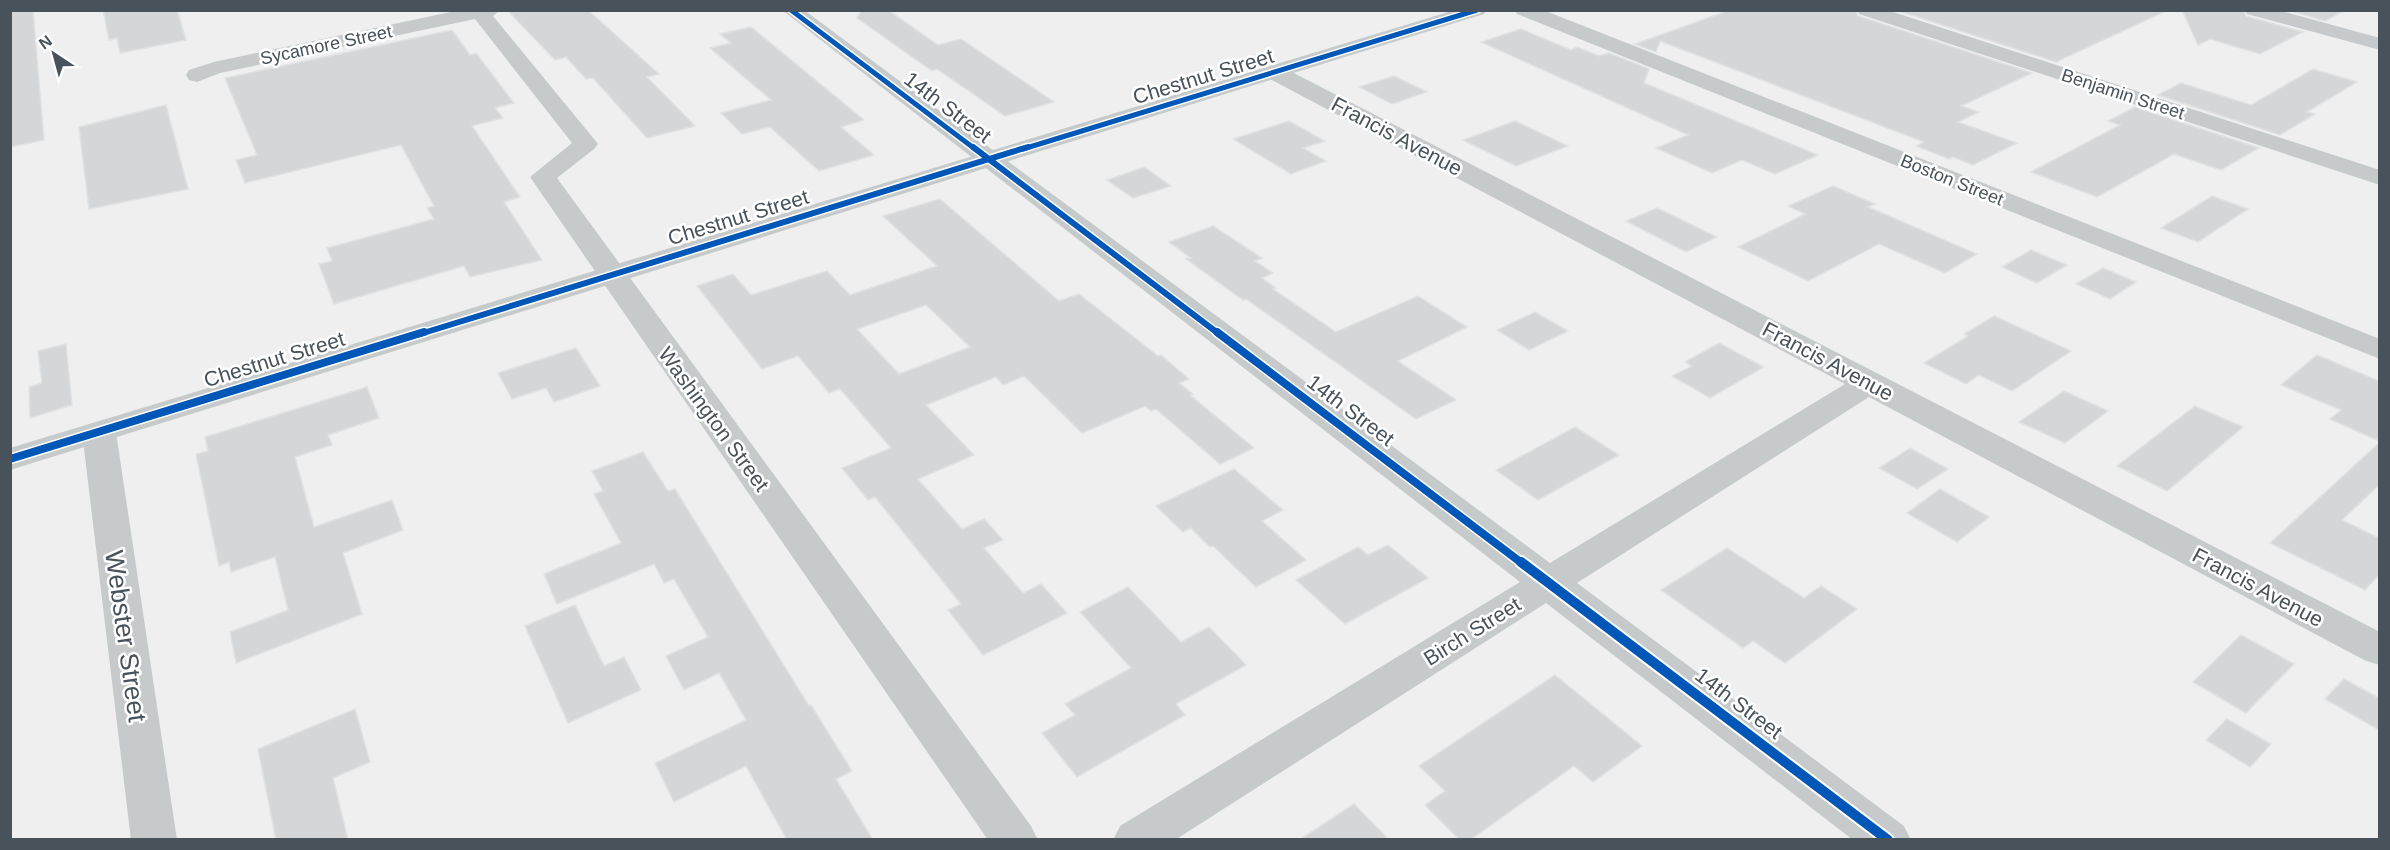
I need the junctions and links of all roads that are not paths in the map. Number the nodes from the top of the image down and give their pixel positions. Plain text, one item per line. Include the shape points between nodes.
1 (791, 10) edge
2 (1477, 10) edge
3 (1524, 10) edge
4 (1866, 10) edge
5 (2254, 10) edge
6 (485, 12) edge
7 (2379, 44) edge
8 (1276, 73) junction
9 (196, 75) dead end
10 (988, 160) junction
11 (2379, 178) edge
12 (611, 275) junction
13 (2379, 350) edge
14 (1869, 383) junction
15 (99, 432) junction
16 (10, 459) edge
17 (1551, 582) junction
18 (2379, 650) edge
19 (154, 840) edge
20 (1015, 840) edge
21 (1136, 840) edge
22 (1888, 840) edge

1 - 10 street, 14th Street
2 - 8 street, Chestnut Street
3 - 13 street, Boston Street
4 - 11 street, Benjamin Street
5 - 7 main road
6 - 9 street, Sycamore Street via 214,68
6 - 12 street, Washington Street via 586,144 543,177
8 - 10 street, Chestnut Street
8 - 14 street, Francis Avenue
10 - 12 street, Chestnut Street
10 - 17 street, 14th Street
12 - 15 street, Chestnut Street
12 - 20 street, Washington Street
14 - 17 street, Birch Street
14 - 18 street, Francis Avenue
15 - 16 street, Chestnut Street
15 - 19 street, Webster Street
17 - 21 street, Birch Street
17 - 22 street, 14th Street

